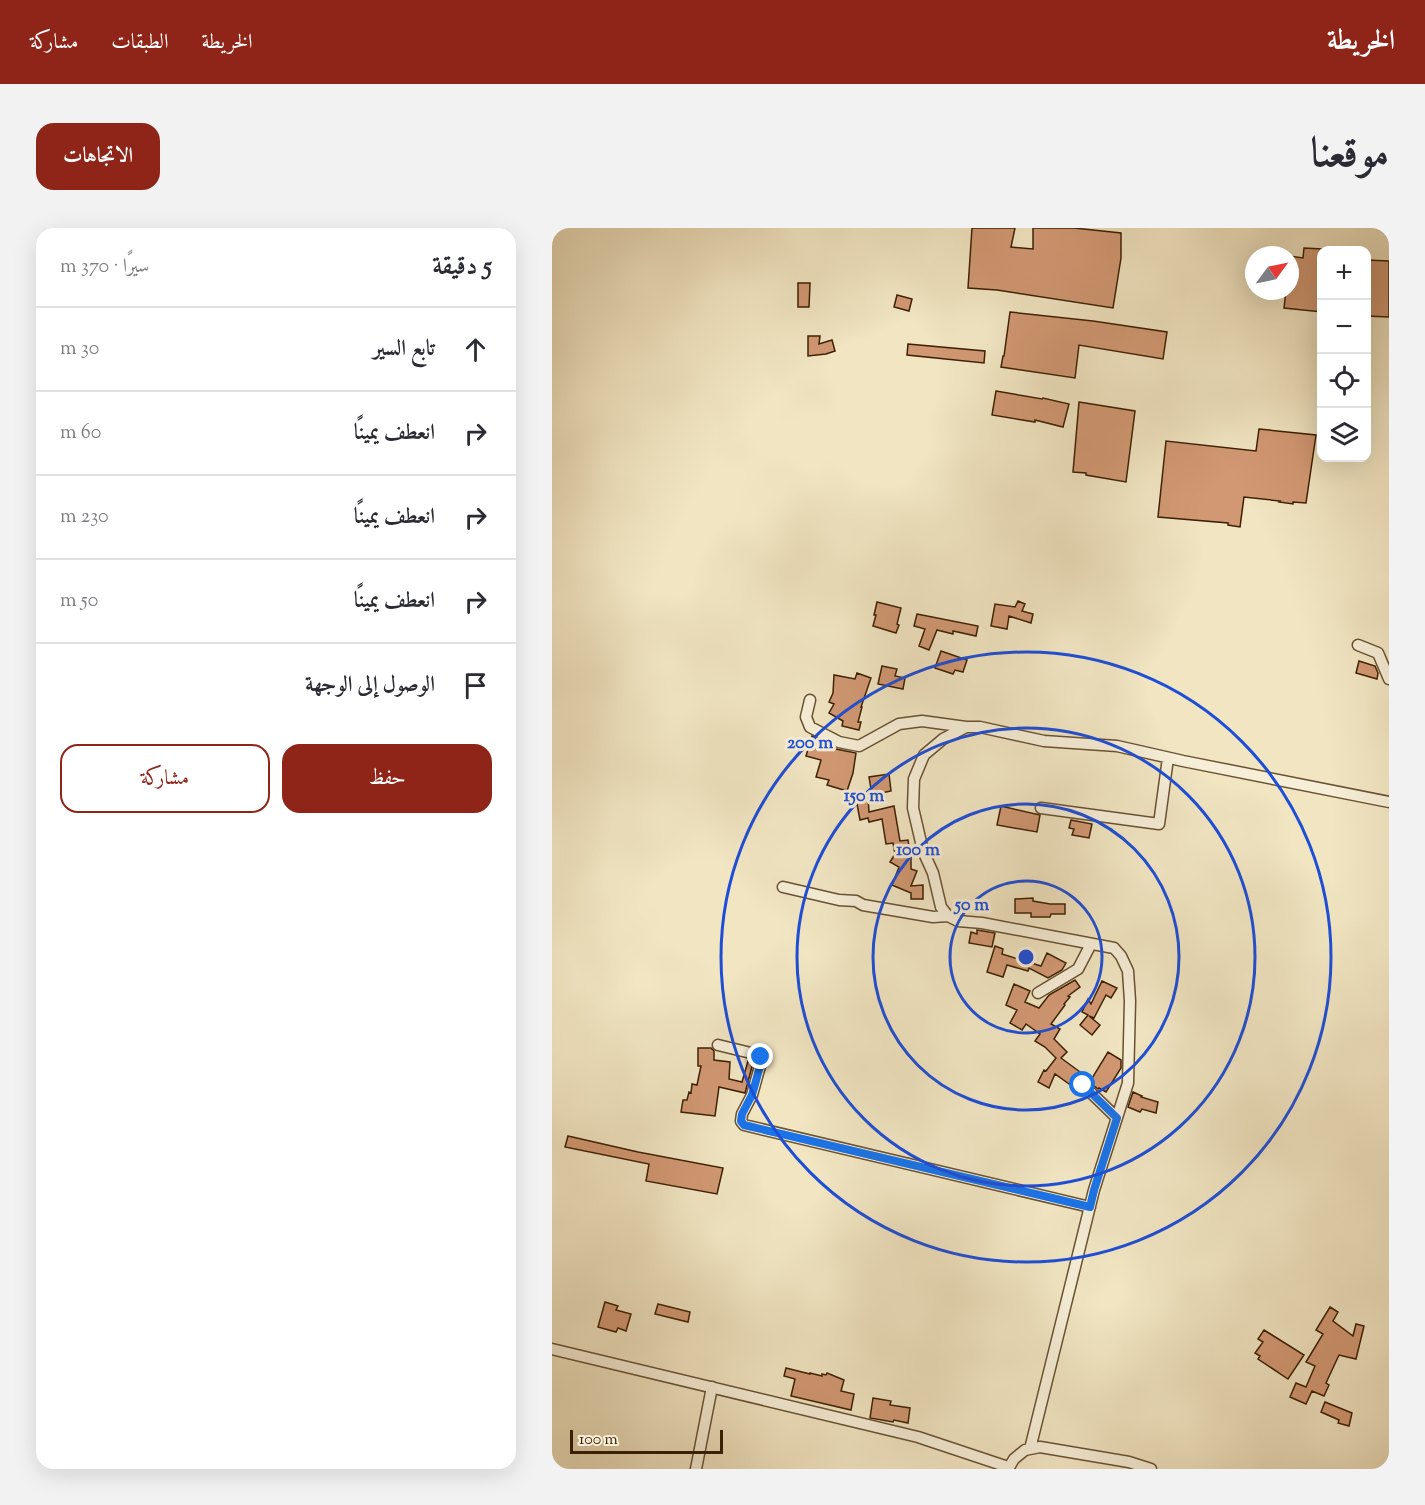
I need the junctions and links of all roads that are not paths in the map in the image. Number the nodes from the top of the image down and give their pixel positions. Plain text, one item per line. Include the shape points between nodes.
1 (1358, 645) dead end
2 (1389, 679) edge
3 (810, 700) dead end
4 (966, 727) junction
5 (1168, 758) junction
6 (1389, 802) edge
7 (1041, 808) dead end
8 (783, 886) dead end
9 (948, 916) junction
10 (1091, 944) junction
11 (1038, 993) dead end
12 (717, 1045) dead end
13 (1083, 1085) dead end
14 (1117, 1118) junction
15 (1090, 1207) junction
16 (552, 1349) edge
17 (712, 1387) junction
18 (1030, 1449) junction
19 (1008, 1468) edge
20 (696, 1469) edge
21 (1151, 1469) edge

1 - 2 street via 1378,653
3 - 4 street via 806,717 810,727 839,742 859,746 899,724 922,721
4 - 5 street via 1044,741 1118,746
4 - 9 street via 924,755 914,779 912,808 941,907
5 - 6 street
5 - 7 street via 1159,824
8 - 9 street via 863,905
9 - 10 street
10 - 11 street via 1078,969
10 - 14 street via 1114,948 1128,971 1128,1083
12 - 15 street via 762,1059 742,1114 744,1125
13 - 14 street
14 - 15 street
15 - 18 street
16 - 17 street
17 - 19 street via 918,1437
17 - 20 street
18 - 19 street via 1014,1458
18 - 21 street via 1040,1447

